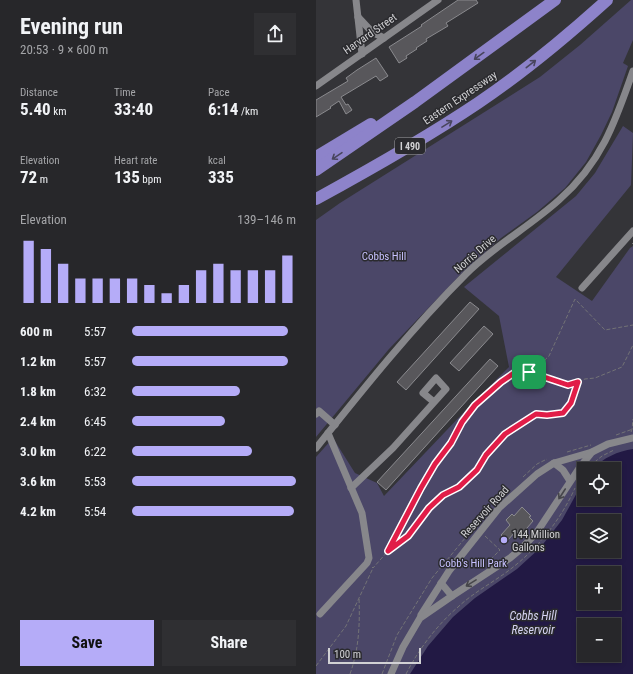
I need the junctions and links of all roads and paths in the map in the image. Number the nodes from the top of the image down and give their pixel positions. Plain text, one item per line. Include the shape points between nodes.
1 (356, 0) edge
2 (438, 0) edge
3 (555, 0) edge
4 (607, 0) edge
5 (358, 17) junction
6 (384, 38) junction
7 (362, 54) junction
8 (461, 69) junction
9 (633, 71) edge
10 (316, 86) edge
11 (421, 139) junction
12 (316, 157) edge
13 (316, 170) edge
14 (316, 200) edge
15 (316, 209) edge
16 (633, 231) edge
17 (582, 288) dead end
18 (633, 325) edge
19 (633, 345) edge
20 (531, 373) junction
21 (578, 382) junction
22 (434, 402) dead end
23 (316, 414) edge
24 (633, 420) edge
25 (335, 425) junction
26 (328, 433) junction
27 (630, 439) edge
28 (316, 448) edge
29 (615, 450) dead end
30 (592, 452) junction
31 (595, 462) edge
32 (554, 463) junction
33 (570, 481) junction
34 (351, 488) junction
35 (481, 532) junction
36 (388, 551) junction
37 (370, 566) junction
38 (493, 566) dead end
39 (441, 583) junction
40 (452, 596) junction
41 (359, 598) junction
42 (320, 614) dead end
43 (420, 618) junction
44 (316, 666) edge
45 (350, 674) edge
46 (391, 674) edge

1 - 5 street
2 - 6 street, Harvard Street
3 -> 8 highway, Eastern Expressway
11 -> 4 highway, Eastern Expressway / I 490 via 507,83
5 - 6 street via 372,32
5 - 7 street
6 - 7 street, Harvard Street
7 - 10 street, Harvard Street
8 - 12 highway
8 -> 13 highway, Eastern Expressway
9 - 25 street, Norris Drive via 613,126 593,163 582,177 558,202 468,272 412,332
11 - 14 highway, Eastern Expressway / I 490
11 - 15 highway
16 - 17 street
18 - 20 path via 605,330 575,299 549,356
19 - 21 path via 622,367
20 - 21 path via 568,385
20 - 36 path via 514,373 475,405 435,464
21 - 36 path via 571,403 563,413 536,414 505,434 486,455 477,470 459,487 443,495 429,508 408,536
22 - 34 street via 393,448
23 - 25 street via 319,411
24 - 27 path
25 - 26 street, Norris Drive
26 - 28 street, Norris Drive
26 - 34 street
27 - 30 street, Reservoir Road via 608,444
29 - 31 path
30 - 32 street, Reservoir Road
30 - 33 street, Reservoir Road
32 - 33 street via 563,470
32 - 35 street, Reservoir Road via 537,474 504,504
33 -> 40 street, Reservoir Road via 537,532 522,548
34 - 37 street via 362,513
35 - 38 path via 500,550 490,561
35 - 39 street, Reservoir Road
36 - 37 path
37 - 41 path
37 - 42 street
39 - 40 street
39 - 43 street, Reservoir Road
40 - 43 street, Reservoir Road
41 - 44 path via 346,626
41 - 45 path via 360,632
43 - 46 street, Reservoir Road via 403,646

